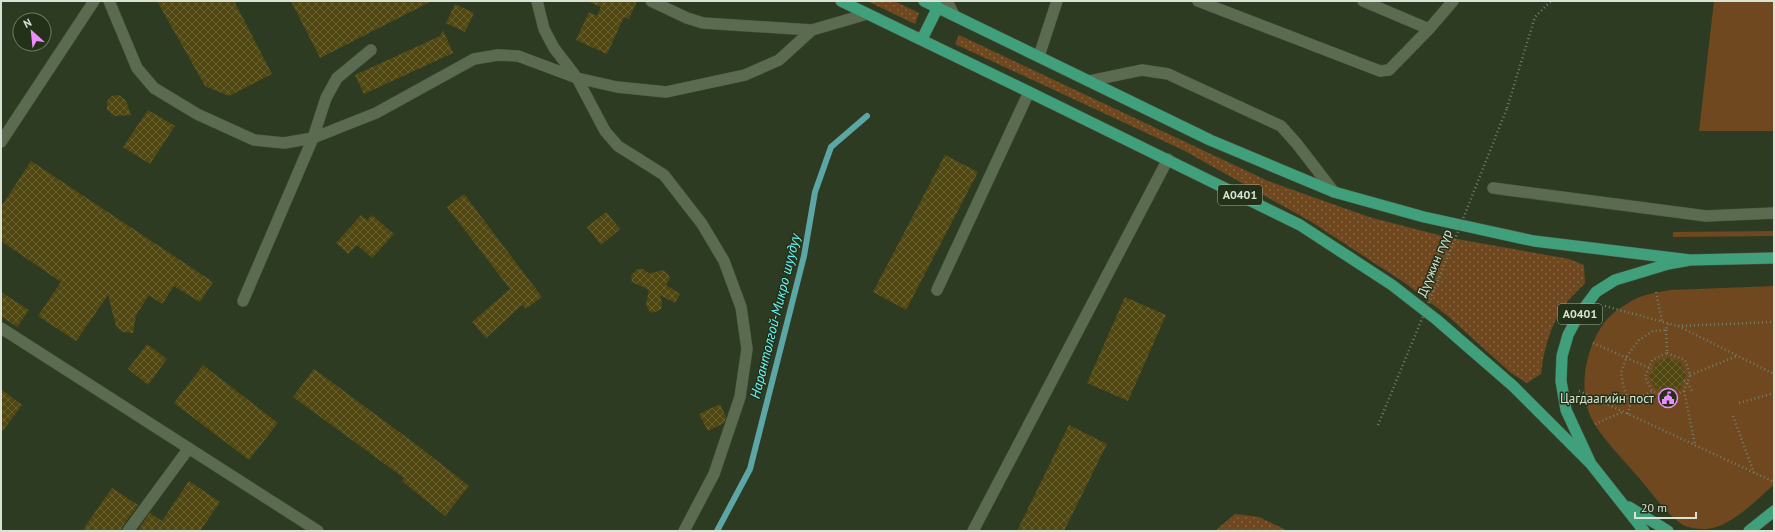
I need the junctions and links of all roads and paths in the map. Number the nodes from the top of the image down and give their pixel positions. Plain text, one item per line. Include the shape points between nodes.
1 (94, 1) edge
2 (109, 1) edge
3 (537, 1) edge
4 (651, 1) edge
5 (841, 1) edge
6 (924, 1) edge
7 (947, 1) edge
8 (1057, 1) edge
9 (1198, 1) edge
10 (1363, 1) edge
11 (1453, 1) edge
12 (1552, 1) edge
13 (938, 7) junction
14 (867, 14) junction
15 (954, 15) junction
16 (1429, 29) junction
17 (812, 30) junction
18 (922, 39) junction
19 (371, 50) dead end
20 (1039, 56) junction
21 (578, 78) junction
22 (1089, 81) junction
23 (1029, 92) junction
24 (313, 138) junction
25 (1, 142) edge
26 (1168, 160) junction
27 (1492, 188) dead end
28 (1334, 192) junction
29 (1774, 212) edge
30 (1774, 258) edge
31 (1690, 260) junction
32 (937, 290) dead end
33 (1656, 292) dead end
34 (243, 301) dead end
35 (1619, 310) dead end
36 (1662, 321) junction
37 (1774, 322) edge
38 (1668, 323) junction
39 (1678, 326) junction
40 (1, 328) edge
41 (1666, 330) junction
42 (1593, 342) dead end
43 (1667, 353) junction
44 (1627, 356) junction
45 (1737, 356) junction
46 (1649, 367) junction
47 (1652, 368) dead end
48 (1690, 374) junction
49 (1774, 374) edge
50 (1684, 381) dead end
51 (1687, 382) junction
52 (1652, 391) junction
53 (1684, 391) junction
54 (1693, 393) dead end
55 (1774, 393) edge
56 (1585, 394) dead end
57 (1738, 403) dead end
58 (1630, 404) junction
59 (1622, 412) junction
60 (1628, 414) junction
61 (1733, 416) dead end
62 (1595, 424) dead end
63 (1378, 425) dead end
64 (1695, 446) junction
65 (189, 448) junction
66 (1591, 464) junction
67 (1754, 474) junction
68 (1774, 482) edge
69 (1624, 504) junction
70 (1774, 511) edge
71 (128, 531) edge
72 (318, 531) edge
73 (684, 531) edge
74 (973, 531) edge
75 (1644, 531) edge
76 (1668, 531) edge
77 (1749, 531) edge

1 - 25 lane
2 - 24 lane via 137,68 154,88 197,114 254,140 284,143
3 - 21 lane via 544,29 554,48
4 - 17 lane via 686,18 704,23
5 - 14 highway, A0401
6 - 13 highway, A0401
7 - 15 lane
8 - 20 lane
9 - 16 lane via 1380,71 1389,70
10 - 16 lane
11 - 16 lane
12 - 63 path, Дүүжин гүүр, bridge via 1535,17 1506,108
13 - 15 highway, A0401
13 - 18 highway
14 - 17 lane
14 - 18 highway, A0401
15 - 20 highway, A0401
17 - 21 lane via 779,60 745,75 666,92
18 - 23 highway, A0401
19 - 24 lane via 337,78 326,98
20 - 22 highway, A0401
21 - 24 lane via 518,56 498,55 474,59 376,112
21 - 73 lane via 604,131 618,146 664,175 702,224 724,261 741,307 747,349 740,397 714,474
22 - 28 highway, A0401 via 1210,140
22 - 28 lane via 1142,70 1168,74 1281,126
23 - 26 highway, A0401
23 - 32 lane
24 - 34 lane
26 - 66 highway, A0401 via 1300,225 1392,285 1513,386
26 - 74 lane
27 - 29 lane via 1706,216
28 - 31 highway, A0401 via 1424,217 1534,241
30 - 31 highway, A0401
31 - 66 highway, A0401 via 1614,280 1596,292 1578,316 1568,336 1562,356 1561,381 1566,410
33 - 36 path
35 - 36 path
36 - 38 path
37 - 39 path
38 - 39 path
38 - 41 path
39 - 45 path
40 - 65 lane
41 - 43 path
41 - 44 path via 1653,331 1639,340
42 - 44 path
43 - 46 path via 1652,360
43 - 48 path via 1685,360
44 - 46 path
44 - 58 path via 1621,373
45 - 48 path
45 - 49 path
46 - 47 path
46 - 52 path via 1645,377
48 - 51 path
50 - 51 path
51 - 53 path
51 - 54 path
52 - 53 path via 1668,398
52 - 58 path
53 - 64 path
55 - 57 path
56 - 59 path
58 - 60 path
59 - 60 path
59 - 62 path
60 - 64 path
61 - 67 path
64 - 67 path
65 - 71 lane
65 - 72 lane
66 - 69 highway, A0401
67 - 68 path
69 - 75 highway, A0401
69 - 76 highway, A0401
70 - 77 highway

